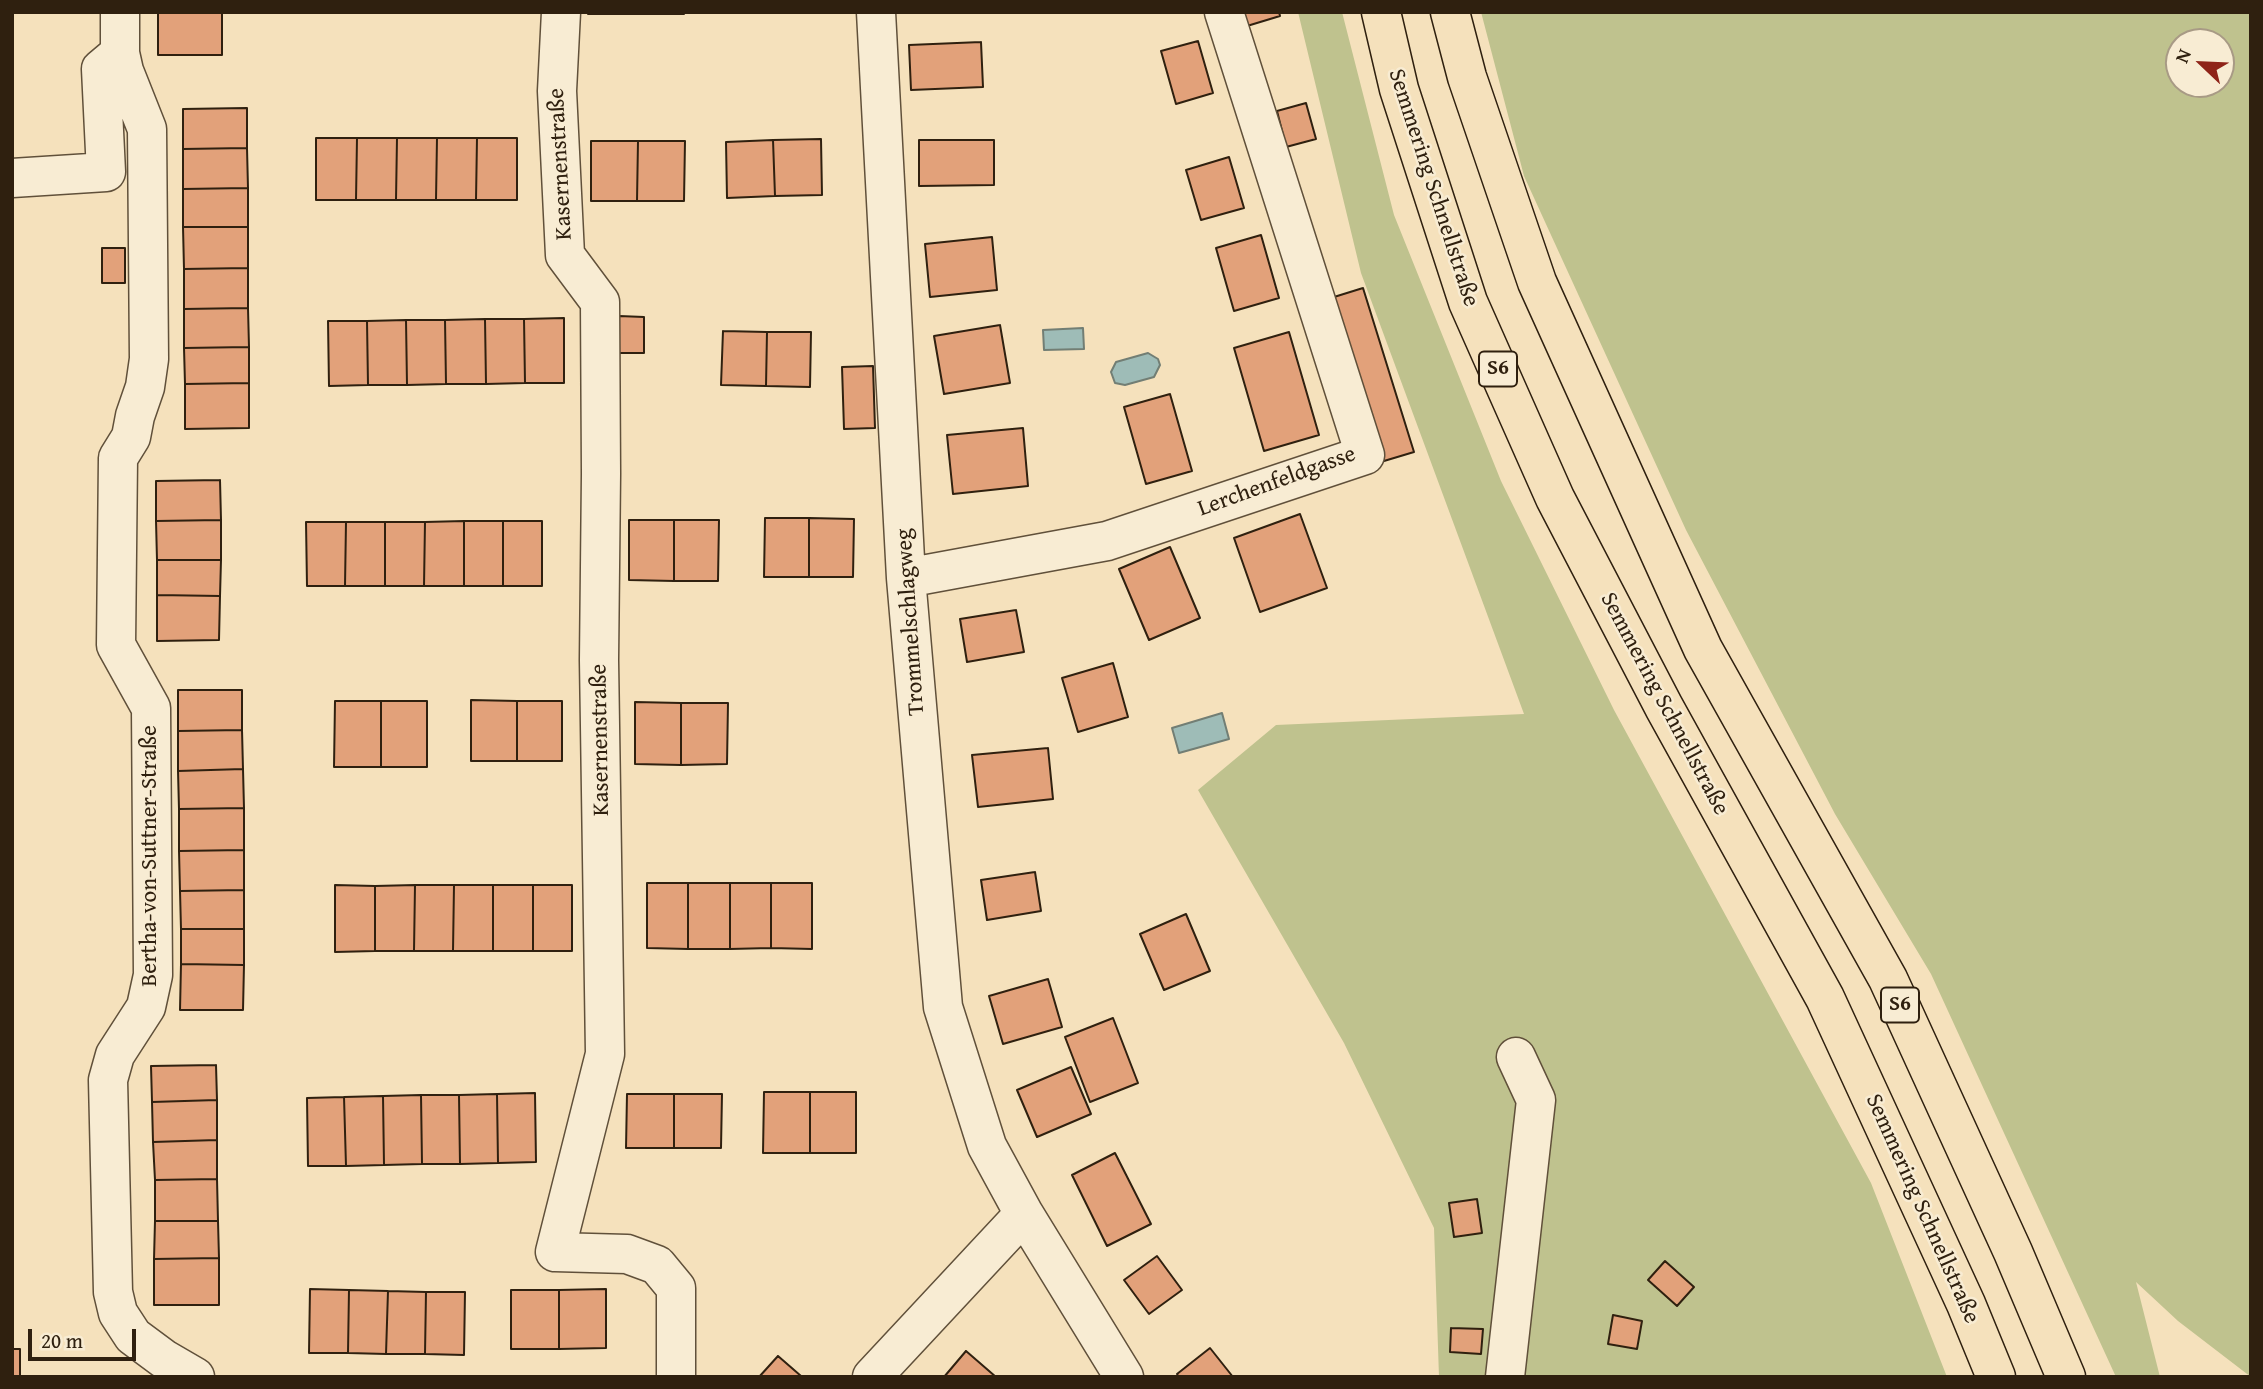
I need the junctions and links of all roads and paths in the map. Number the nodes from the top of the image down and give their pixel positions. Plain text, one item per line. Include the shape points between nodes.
1 (120, 12) edge
2 (561, 12) edge
3 (876, 12) edge
4 (1224, 12) edge
5 (1381, 12) edge
6 (1450, 12) edge
7 (120, 53) junction
8 (12, 178) edge
9 (906, 578) junction
10 (1516, 1057) dead end
11 (1024, 1214) junction
12 (195, 1377) edge
13 (676, 1377) edge
14 (872, 1377) edge
15 (1124, 1377) edge
16 (1505, 1377) edge
17 (1996, 1377) edge
18 (2066, 1377) edge

1 - 7 street, Bertha-von-Suttner-Straße
2 - 13 street, Kasernenstraße via 557,91 565,255 600,302 598,660 605,1054 555,1252 627,1254 657,1265 676,1288
3 - 9 street, Trommelschlagweg
4 - 9 street, Lerchenfeldgasse via 1365,455 1107,541
5 - 17 highway, Semmering Schnellstraße / S6 via 1399,89 1468,302 1555,498 1825,998
6 - 18 highway, S6 via 1467,78 1542,295 1703,649 1888,979 2014,1252
7 - 8 street via 101,69 106,173
7 - 12 street, Bertha-von-Suttner-Straße via 147,129 149,359 131,438 118,458 116,645 151,708 153,975 146,1007 116,1055 108,1080 113,1292 118,1313 133,1336
9 - 11 street, Trommelschlagweg via 943,1007 987,1146
10 - 16 street via 1536,1100
11 - 14 street
11 - 15 street, Trommelschlagweg

